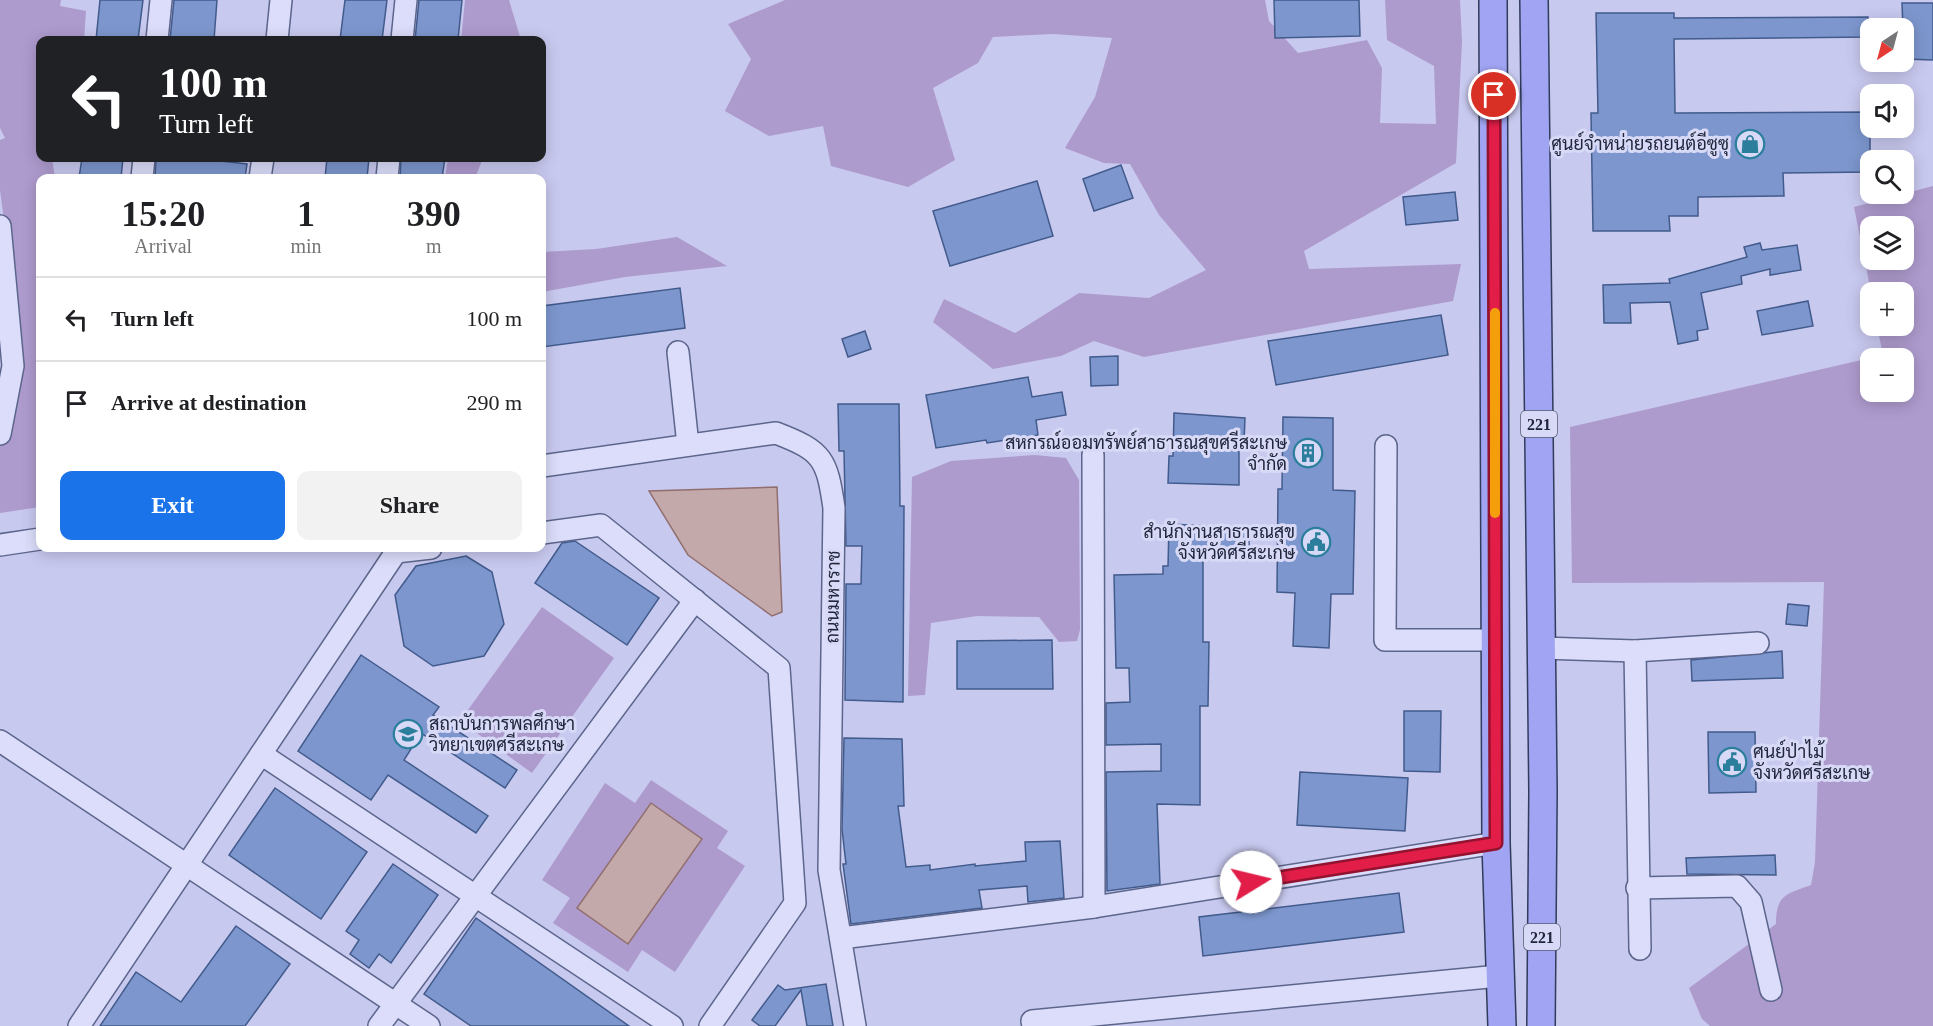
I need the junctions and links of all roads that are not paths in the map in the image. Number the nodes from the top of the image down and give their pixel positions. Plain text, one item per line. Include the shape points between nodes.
1 (161, 0) edge
2 (281, 0) edge
3 (406, 0) edge
4 (1493, 0) edge
5 (1534, 0) edge
6 (157, 36) edge
7 (277, 36) edge
8 (402, 36) edge
9 (0, 226) edge
10 (678, 352) dead end
11 (0, 434) edge
12 (688, 445) junction
13 (1386, 446) dead end
14 (1093, 455) dead end
15 (546, 465) edge
16 (546, 532) edge
17 (36, 540) edge
18 (0, 545) edge
19 (396, 552) edge
20 (695, 600) junction
21 (1496, 640) junction
22 (1758, 643) dead end
23 (1542, 648) junction
24 (1635, 651) junction
25 (0, 741) edge
26 (261, 754) junction
27 (1496, 843) junction
28 (188, 864) junction
29 (1637, 888) junction
30 (476, 894) junction
31 (1094, 907) junction
32 (841, 938) junction
33 (1640, 949) dead end
34 (1499, 976) junction
35 (1771, 990) dead end
36 (396, 1003) junction
37 (1500, 1021) edge
38 (79, 1026) edge
39 (379, 1026) edge
40 (429, 1026) edge
41 (672, 1026) edge
42 (710, 1026) edge
43 (855, 1026) edge
44 (1033, 1026) edge
45 (1541, 1026) edge

1 - 6 street
2 - 7 street
3 - 8 street
4 - 21 main road, 221
5 - 23 main road, 221
9 - 11 street via 13,366
10 - 12 street
12 - 15 street, ถนนมหาราช
12 - 32 street, ถนนมหาราช via 776,433 808,446 829,471 834,508 829,870
13 - 21 street via 1385,640
14 - 31 street
16 - 20 street via 601,525
17 - 18 street
19 - 26 street
20 - 30 street
20 - 42 street via 779,668 795,903
21 - 27 main road, 221
22 - 24 street
23 - 24 street
23 - 45 main road, 221
24 - 29 street
25 - 28 street
26 - 28 street
26 - 30 street
27 - 31 street
27 - 34 main road, 221
28 - 36 street
28 - 38 street
29 - 33 street
29 - 35 street via 1737,886 1751,902
30 - 36 street
30 - 41 street
31 - 32 street
32 - 43 street, ถนนมหาราช
34 - 37 main road, 221
34 - 44 street via 1032,1021
36 - 39 street
36 - 40 street

